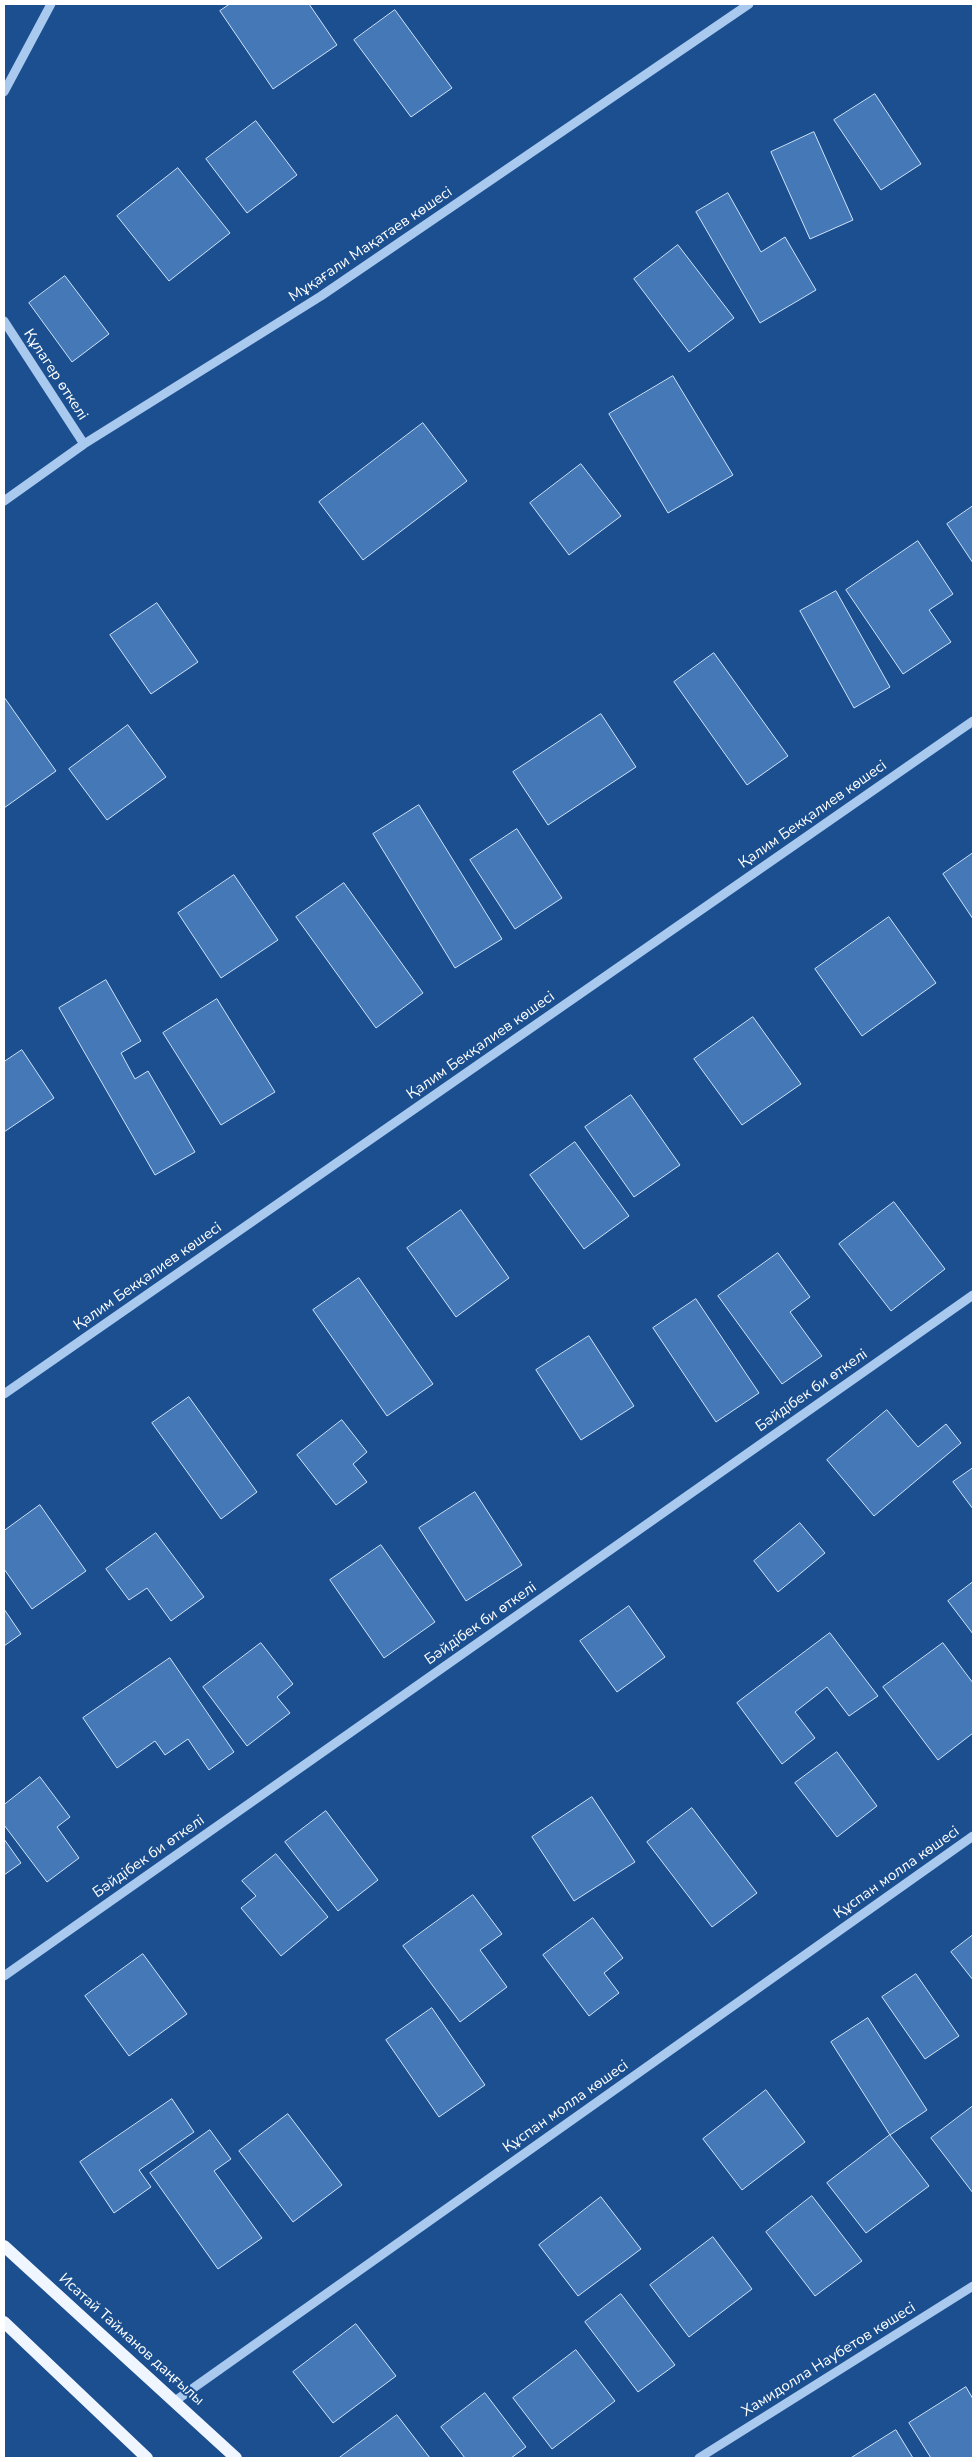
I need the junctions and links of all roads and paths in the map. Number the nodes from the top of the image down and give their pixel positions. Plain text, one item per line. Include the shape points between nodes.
1 (51, 4) edge
2 (749, 4) edge
3 (4, 92) edge
4 (4, 322) edge
5 (84, 444) junction
6 (4, 501) edge
7 (973, 721) edge
8 (973, 1295) edge
9 (4, 1394) edge
10 (973, 1836) edge
11 (4, 1976) edge
12 (4, 2246) edge
13 (973, 2286) edge
14 (4, 2322) edge
15 (175, 2400) junction
16 (147, 2458) edge
17 (236, 2458) edge
18 (698, 2458) edge

1 - 3 street
2 - 5 street, Мұқағали Мақатаев көшесі via 321,296
4 - 5 street, Құлагер өткелі
5 - 6 street, Мұқағали Мақатаев көшесі
7 - 9 street, Қалим Бекқалиев көшесі
8 - 11 street, Бәйдібек би өткелі
10 - 15 street, Құспан молла көшесі
12 - 15 main road, Исатай Тайманов даңғылы
13 - 18 street, Хамидолла Наубетов көшесі
14 - 16 main road
15 - 17 main road, Исатай Тайманов даңғылы

